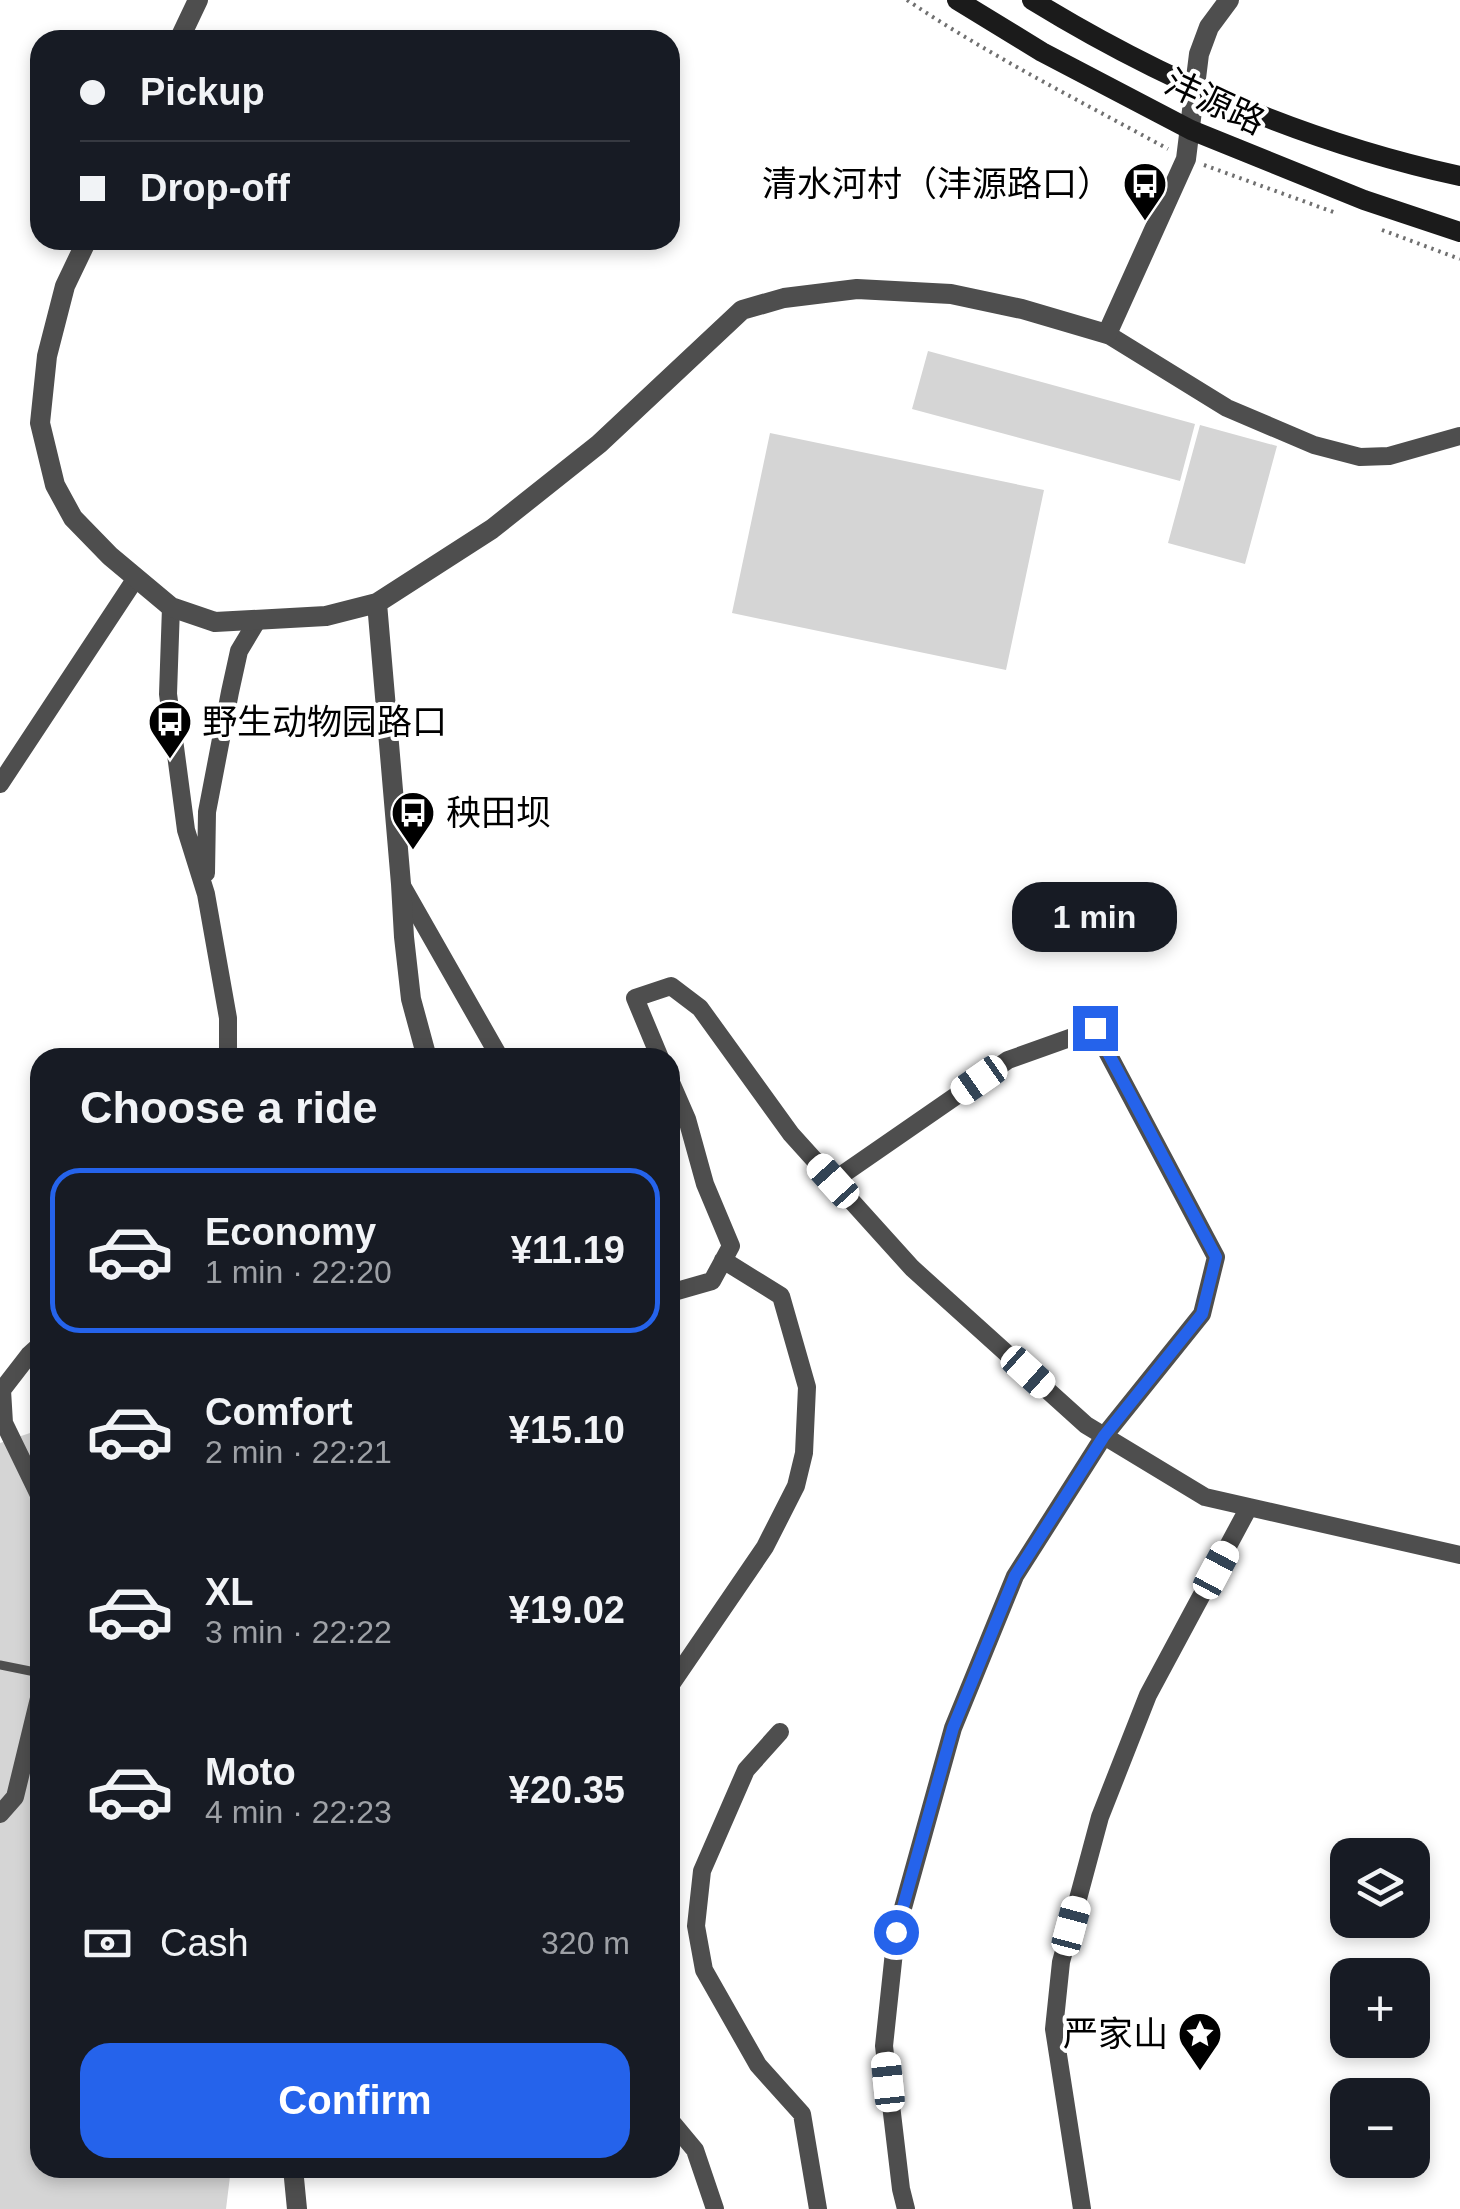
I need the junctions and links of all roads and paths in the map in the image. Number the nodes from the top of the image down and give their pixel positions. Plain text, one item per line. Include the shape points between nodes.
1 (198, 0) edge
2 (957, 0) edge
3 (1032, 0) edge
4 (1229, 0) edge
5 (184, 30) edge
6 (1194, 86) junction
7 (1190, 130) junction
8 (1460, 176) edge
9 (1460, 232) edge
10 (82, 250) edge
11 (1107, 334) junction
12 (1460, 436) edge
13 (136, 578) junction
14 (377, 603) junction
15 (171, 607) junction
16 (257, 621) junction
17 (0, 784) edge
18 (401, 884) junction
19 (206, 894) junction
20 (228, 1048) edge
21 (425, 1048) edge
22 (494, 1048) edge
23 (656, 1048) edge
24 (680, 1103) edge
25 (833, 1181) junction
26 (723, 1260) junction
27 (680, 1290) edge
28 (30, 1354) edge
29 (1, 1390) edge
30 (1104, 1436) junction
31 (30, 1476) edge
32 (1249, 1507) junction
33 (1460, 1555) edge
34 (0, 1666) edge
35 (680, 1671) edge
36 (30, 1672) edge
37 (780, 1732) dead end
38 (30, 1735) edge
39 (0, 1814) edge
40 (680, 2132) edge
41 (294, 2178) edge
42 (298, 2209) edge
43 (715, 2209) edge
44 (818, 2209) edge
45 (906, 2209) edge
46 (1082, 2209) edge

1 - 5 street
2 - 7 main road, 沣源路
3 - 6 main road, 沣源路
4 - 6 street via 1209,27
6 - 7 street
6 - 8 main road, 沣源路 via 1331,142
7 - 9 main road, 沣源路
7 - 11 street via 1186,158
10 - 13 street via 47,356 40,423 55,484 73,518
11 - 12 street via 1227,408 1314,446 1389,456
11 - 14 street via 951,294 858,289 742,310 600,444 492,529
13 - 15 street
13 - 17 street
14 - 16 street via 326,616
14 - 18 street
15 - 16 street via 215,622
15 - 19 street via 168,694 186,830
16 - 19 street via 239,651 206,812
18 - 21 street via 411,1000
18 - 22 street
19 - 20 street
23 - 25 street via 635,998 671,986 700,1008 790,1134
24 - 26 street via 732,1246
25 - 30 street via 912,1268
25 - 30 street via 1008,1060 1095,1028 1216,1257 1202,1314
26 - 27 street via 712,1281
26 - 35 street via 781,1296 808,1387 804,1453 796,1486 765,1547
28 - 29 street
29 - 31 street via 4,1423
30 - 32 street via 1205,1497
30 - 45 street via 1015,1576 953,1728 896,1932 884,2046
32 - 33 street
32 - 46 street via 1148,1695 1100,1816 1062,1962 1054,2029
34 - 36 lane
37 - 44 street via 746,1770 702,1871 696,1926 704,1970 722,2002 758,2065 802,2114
38 - 39 street via 15,1797
40 - 43 street via 694,2150
41 - 42 street

